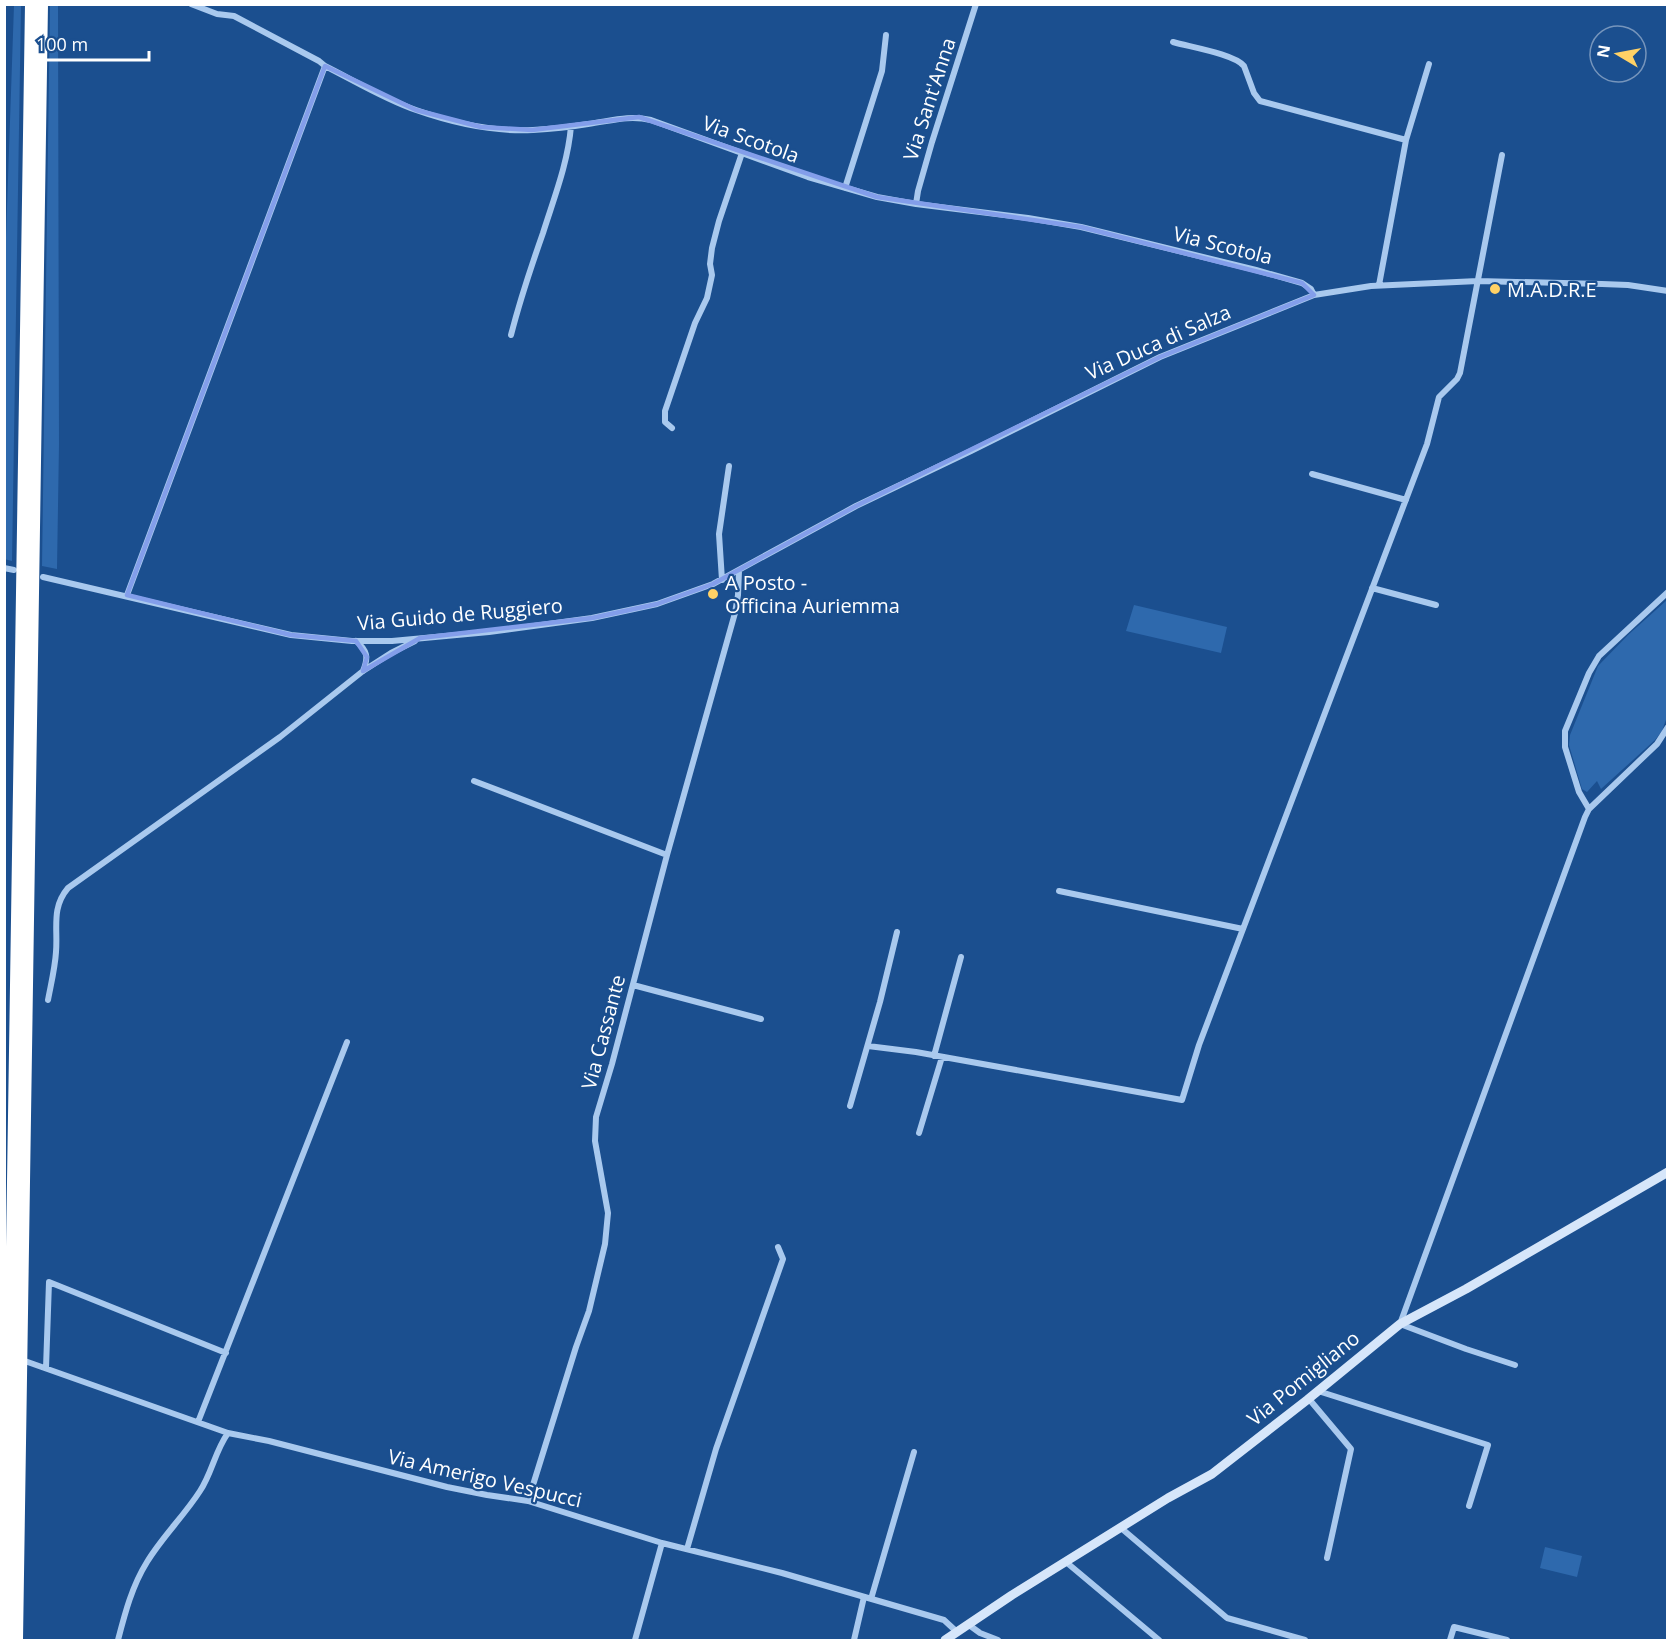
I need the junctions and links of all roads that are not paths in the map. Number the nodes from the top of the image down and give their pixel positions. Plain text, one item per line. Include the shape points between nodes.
1 (31, 4) edge
2 (42, 4) edge
3 (191, 4) edge
4 (976, 4) edge
5 (886, 35) dead end
6 (1173, 42) dead end
7 (1430, 64) dead end
8 (325, 66) junction
9 (571, 126) junction
10 (1406, 140) junction
11 (742, 153) junction
12 (1502, 155) dead end
13 (845, 188) junction
14 (916, 204) junction
15 (1478, 281) junction
16 (1379, 285) junction
17 (1668, 291) edge
18 (1314, 295) junction
19 (512, 335) dead end
20 (672, 428) dead end
21 (729, 466) dead end
22 (1312, 474) dead end
23 (1406, 500) junction
24 (4, 568) edge
25 (14, 570) dead end
26 (739, 571) junction
27 (43, 577) dead end
28 (722, 580) junction
29 (703, 588) joint
30 (1372, 588) junction
31 (1668, 592) edge
32 (126, 595) junction
33 (1436, 604) dead end
34 (420, 638) junction
35 (356, 641) junction
36 (363, 671) junction
37 (1668, 727) edge
38 (474, 781) dead end
39 (1588, 809) junction
40 (667, 855) junction
41 (1059, 891) dead end
42 (1243, 929) junction
43 (897, 932) dead end
44 (961, 957) dead end
45 (633, 985) junction
46 (48, 1000) dead end
47 (761, 1019) dead end
48 (347, 1042) dead end
49 (868, 1046) junction
50 (934, 1056) junction
51 (942, 1057) junction
52 (850, 1106) dead end
53 (919, 1133) dead end
54 (1668, 1172) edge
55 (778, 1247) dead end
56 (1400, 1324) junction
57 (16, 1342) junction
58 (226, 1353) junction
59 (4, 1355) edge
60 (1515, 1365) dead end
61 (46, 1368) junction
62 (16, 1375) junction
63 (1318, 1391) junction
64 (1308, 1399) junction
65 (198, 1422) junction
66 (228, 1432) junction
67 (914, 1452) dead end
68 (528, 1501) junction
69 (1468, 1506) dead end
70 (1121, 1528) junction
71 (663, 1543) junction
72 (687, 1549) junction
73 (1327, 1558) dead end
74 (1066, 1562) junction
75 (868, 1598) junction
76 (969, 1625) junction
77 (957, 1632) junction
78 (6, 1641) edge
79 (17, 1641) edge
80 (118, 1641) edge
81 (635, 1641) edge
82 (854, 1641) edge
83 (945, 1641) edge
84 (998, 1641) edge
85 (1159, 1641) edge
86 (1305, 1641) edge
87 (1450, 1641) edge
88 (1507, 1641) edge

1 - 57 highway
2 - 57 highway
3 - 8 street, Via Scotola via 234,16
4 - 14 street, Via Sant'Anna
5 - 13 street via 884,64
6 - 10 street via 1240,62 1260,101
7 - 10 street
8 - 9 street, Via Scotola via 416,110 444,118 518,131
8 - 32 street
9 - 11 street, Via Scotola via 639,117
9 - 19 street via 557,193
10 - 16 street
11 - 13 street, Via Scotola
11 - 20 street via 712,248 707,298 665,411 665,422
12 - 15 street
13 - 14 street, Via Scotola
14 - 18 street, Via Scotola via 1081,227 1302,283
15 - 16 street, Via Duca di Salza
15 - 17 street, Via Duca di Salza via 1628,285
15 - 23 street via 1460,373 1439,397
16 - 18 street, Via Duca di Salza
18 - 26 street, Via Duca di Salza via 1149,362 856,506
21 - 28 street via 719,534
22 - 23 street
23 - 30 street
24 - 25 street
26 - 28 street, Via Duca di Salza
26 - 40 street, Via Cassante via 735,613
27 - 32 street, Via Guido de Ruggiero
28 - 29 street, Via Duca di Salza
29 - 34 street, Via Guido de Ruggiero via 657,604 592,618
30 - 33 street
30 - 42 street
31 - 39 street via 1599,656 1565,730 1565,747
32 - 35 street, Via Guido de Ruggiero via 291,635
34 - 35 street, Via Guido de Ruggiero
34 - 36 street
35 - 36 street via 366,651
36 - 46 street via 280,737 68,888 58,903 56,952
37 - 39 street via 1657,744
38 - 40 street
39 - 56 street
40 - 45 street, Via Cassante
41 - 42 street
42 - 51 street via 1182,1100
43 - 49 street
44 - 50 street
45 - 47 street
45 - 68 street, Via Cassante via 596,1117 595,1142 608,1213 599,1275
48 - 58 street
49 - 50 street
49 - 52 street
50 - 51 street
51 - 53 street
54 - 56 street, Via Pomigliano
55 - 72 street via 783,1259 716,1449
56 - 60 street
56 - 63 street, Via Pomigliano
57 - 62 highway
58 - 61 street via 49,1282
58 - 65 street
59 - 61 street, Via Amerigo Vespucci
61 - 65 street, Via Amerigo Vespucci
62 - 78 highway
62 - 79 highway
63 - 64 street, Via Pomigliano
63 - 69 street via 1488,1445
64 - 70 street, Via Pomigliano via 1212,1474
64 - 73 street via 1351,1449
65 - 66 street, Via Amerigo Vespucci
66 - 68 street, Via Amerigo Vespucci via 447,1487
66 - 80 street via 200,1492 137,1580
67 - 75 street
68 - 71 street, Via Amerigo Vespucci
70 - 74 street, Via Pomigliano
70 - 86 street via 1227,1618
71 - 72 street, Via Amerigo Vespucci
71 - 81 street
72 - 75 street, Via Amerigo Vespucci
74 - 76 street, Via Pomigliano
74 - 85 street
75 - 77 street, Via Amerigo Vespucci via 944,1620
75 - 82 street
76 - 77 street, Via Pomigliano
76 - 84 street
77 - 83 street, Via Pomigliano
87 - 88 street via 1454,1627

